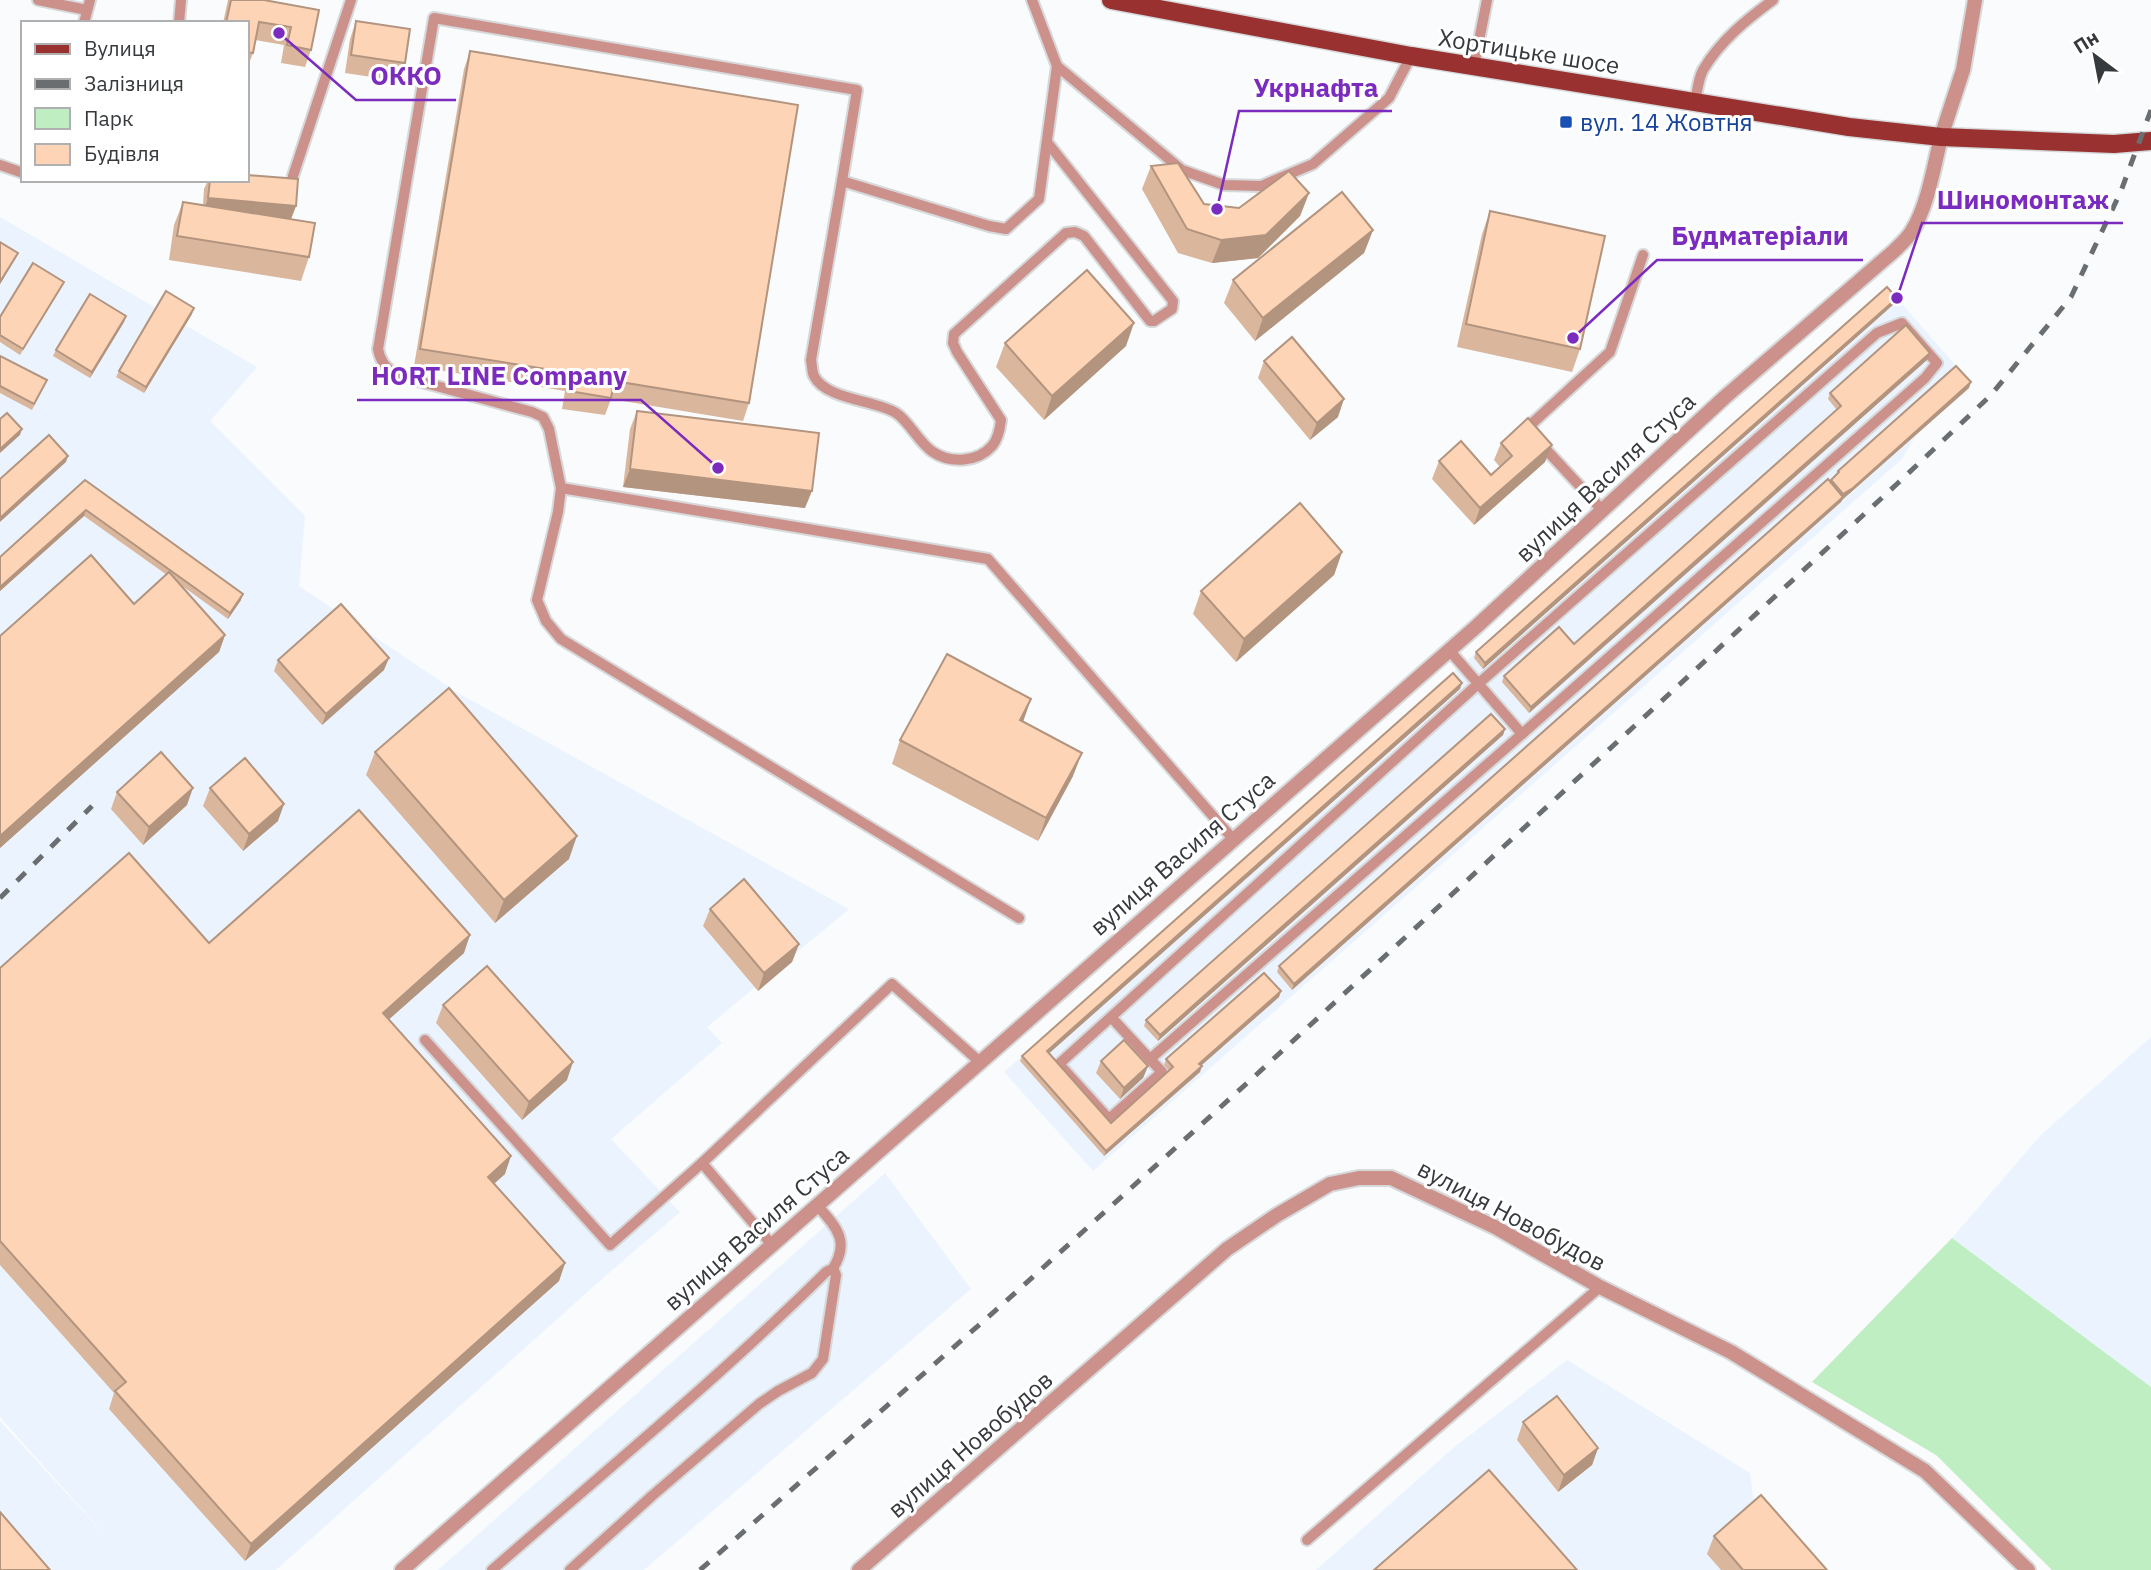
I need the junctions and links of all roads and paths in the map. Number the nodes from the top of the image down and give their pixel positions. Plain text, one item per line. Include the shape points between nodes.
1 (38, 0) edge
2 (181, 0) edge
3 (351, 0) edge
4 (1032, 0) edge
5 (1111, 0) edge
6 (1487, 0) edge
7 (1773, 0) edge
8 (1975, 0) edge
9 (1152, 3) edge
10 (89, 5) edge
11 (179, 21) edge
12 (1410, 56) junction
13 (1056, 66) junction
14 (1474, 66) junction
15 (1695, 103) junction
16 (1941, 137) junction
17 (2151, 141) edge
18 (1047, 142) junction
19 (0, 165) edge
20 (21, 172) edge
21 (293, 176) edge
22 (842, 181) junction
23 (1643, 255) dead end
24 (561, 488) junction
25 (1602, 510) junction
26 (1449, 650) junction
27 (1478, 684) junction
28 (1522, 734) junction
29 (1233, 839) junction
30 (1019, 918) dead end
31 (1111, 1017) junction
32 (425, 1040) dead end
33 (1150, 1059) junction
34 (980, 1062) junction
35 (702, 1163) junction
36 (817, 1205) junction
37 (772, 1245) junction
38 (832, 1270) junction
39 (1600, 1287) junction
40 (1307, 1540) dead end
41 (402, 1570) edge
42 (492, 1570) edge
43 (570, 1570) edge
44 (859, 1570) edge
45 (2028, 1570) edge

1 - 10 lane
2 - 11 lane
3 - 21 lane
4 - 13 lane
5 - 9 main road, Хортицьке шосе
6 - 14 lane
7 - 15 lane via 1732,33 1701,72
8 - 16 street, вулиця Василя Стуса via 1963,70
9 - 12 main road, Хортицьке шосе
12 - 13 lane via 1389,98 1312,164 1261,186 1224,185 1182,170
12 - 14 main road, Хортицьке шосе
13 - 18 lane
14 - 15 main road, Хортицьке шосе
15 - 16 main road, Хортицьке шосе
16 - 17 main road, Хортицьке шосе via 2114,145
16 - 25 street, вулиця Василя Стуса via 1933,175 1911,233
18 - 22 lane via 1039,199 1006,229
18 - 22 lane via 1174,306 1150,321 1084,236 1066,233 954,334 957,352 1001,420 992,446 974,459 934,453 897,413 824,388 814,376 811,360
19 - 20 lane
22 - 24 lane via 857,90 434,18 380,358 396,375 543,417
23 - 25 lane via 1610,352 1526,429
24 - 29 lane via 988,559
24 - 30 lane via 537,600 561,639
25 - 26 street, вулиця Василя Стуса
26 - 27 lane
26 - 29 street, вулиця Василя Стуса
27 - 28 lane
27 - 28 lane via 1877,333 1902,323 1937,363 1926,378
27 - 31 lane
28 - 33 lane
29 - 34 street, вулиця Василя Стуса
31 - 33 lane
31 - 33 lane via 1059,1064 1109,1119 1162,1072
32 - 35 lane via 610,1245
34 - 35 lane via 892,985
34 - 36 street, вулиця Василя Стуса
35 - 37 lane
36 - 37 street, вулиця Василя Стуса
36 - 38 lane via 841,1238
37 - 41 street, вулиця Василя Стуса
38 - 42 lane
38 - 43 lane via 836,1275 823,1359 812,1373 758,1404
39 - 40 lane
39 - 44 street, вулиця Новобудов via 1495,1227 1391,1178 1331,1184 1227,1249
39 - 45 street, вулиця Новобудов via 1731,1352 1925,1471

